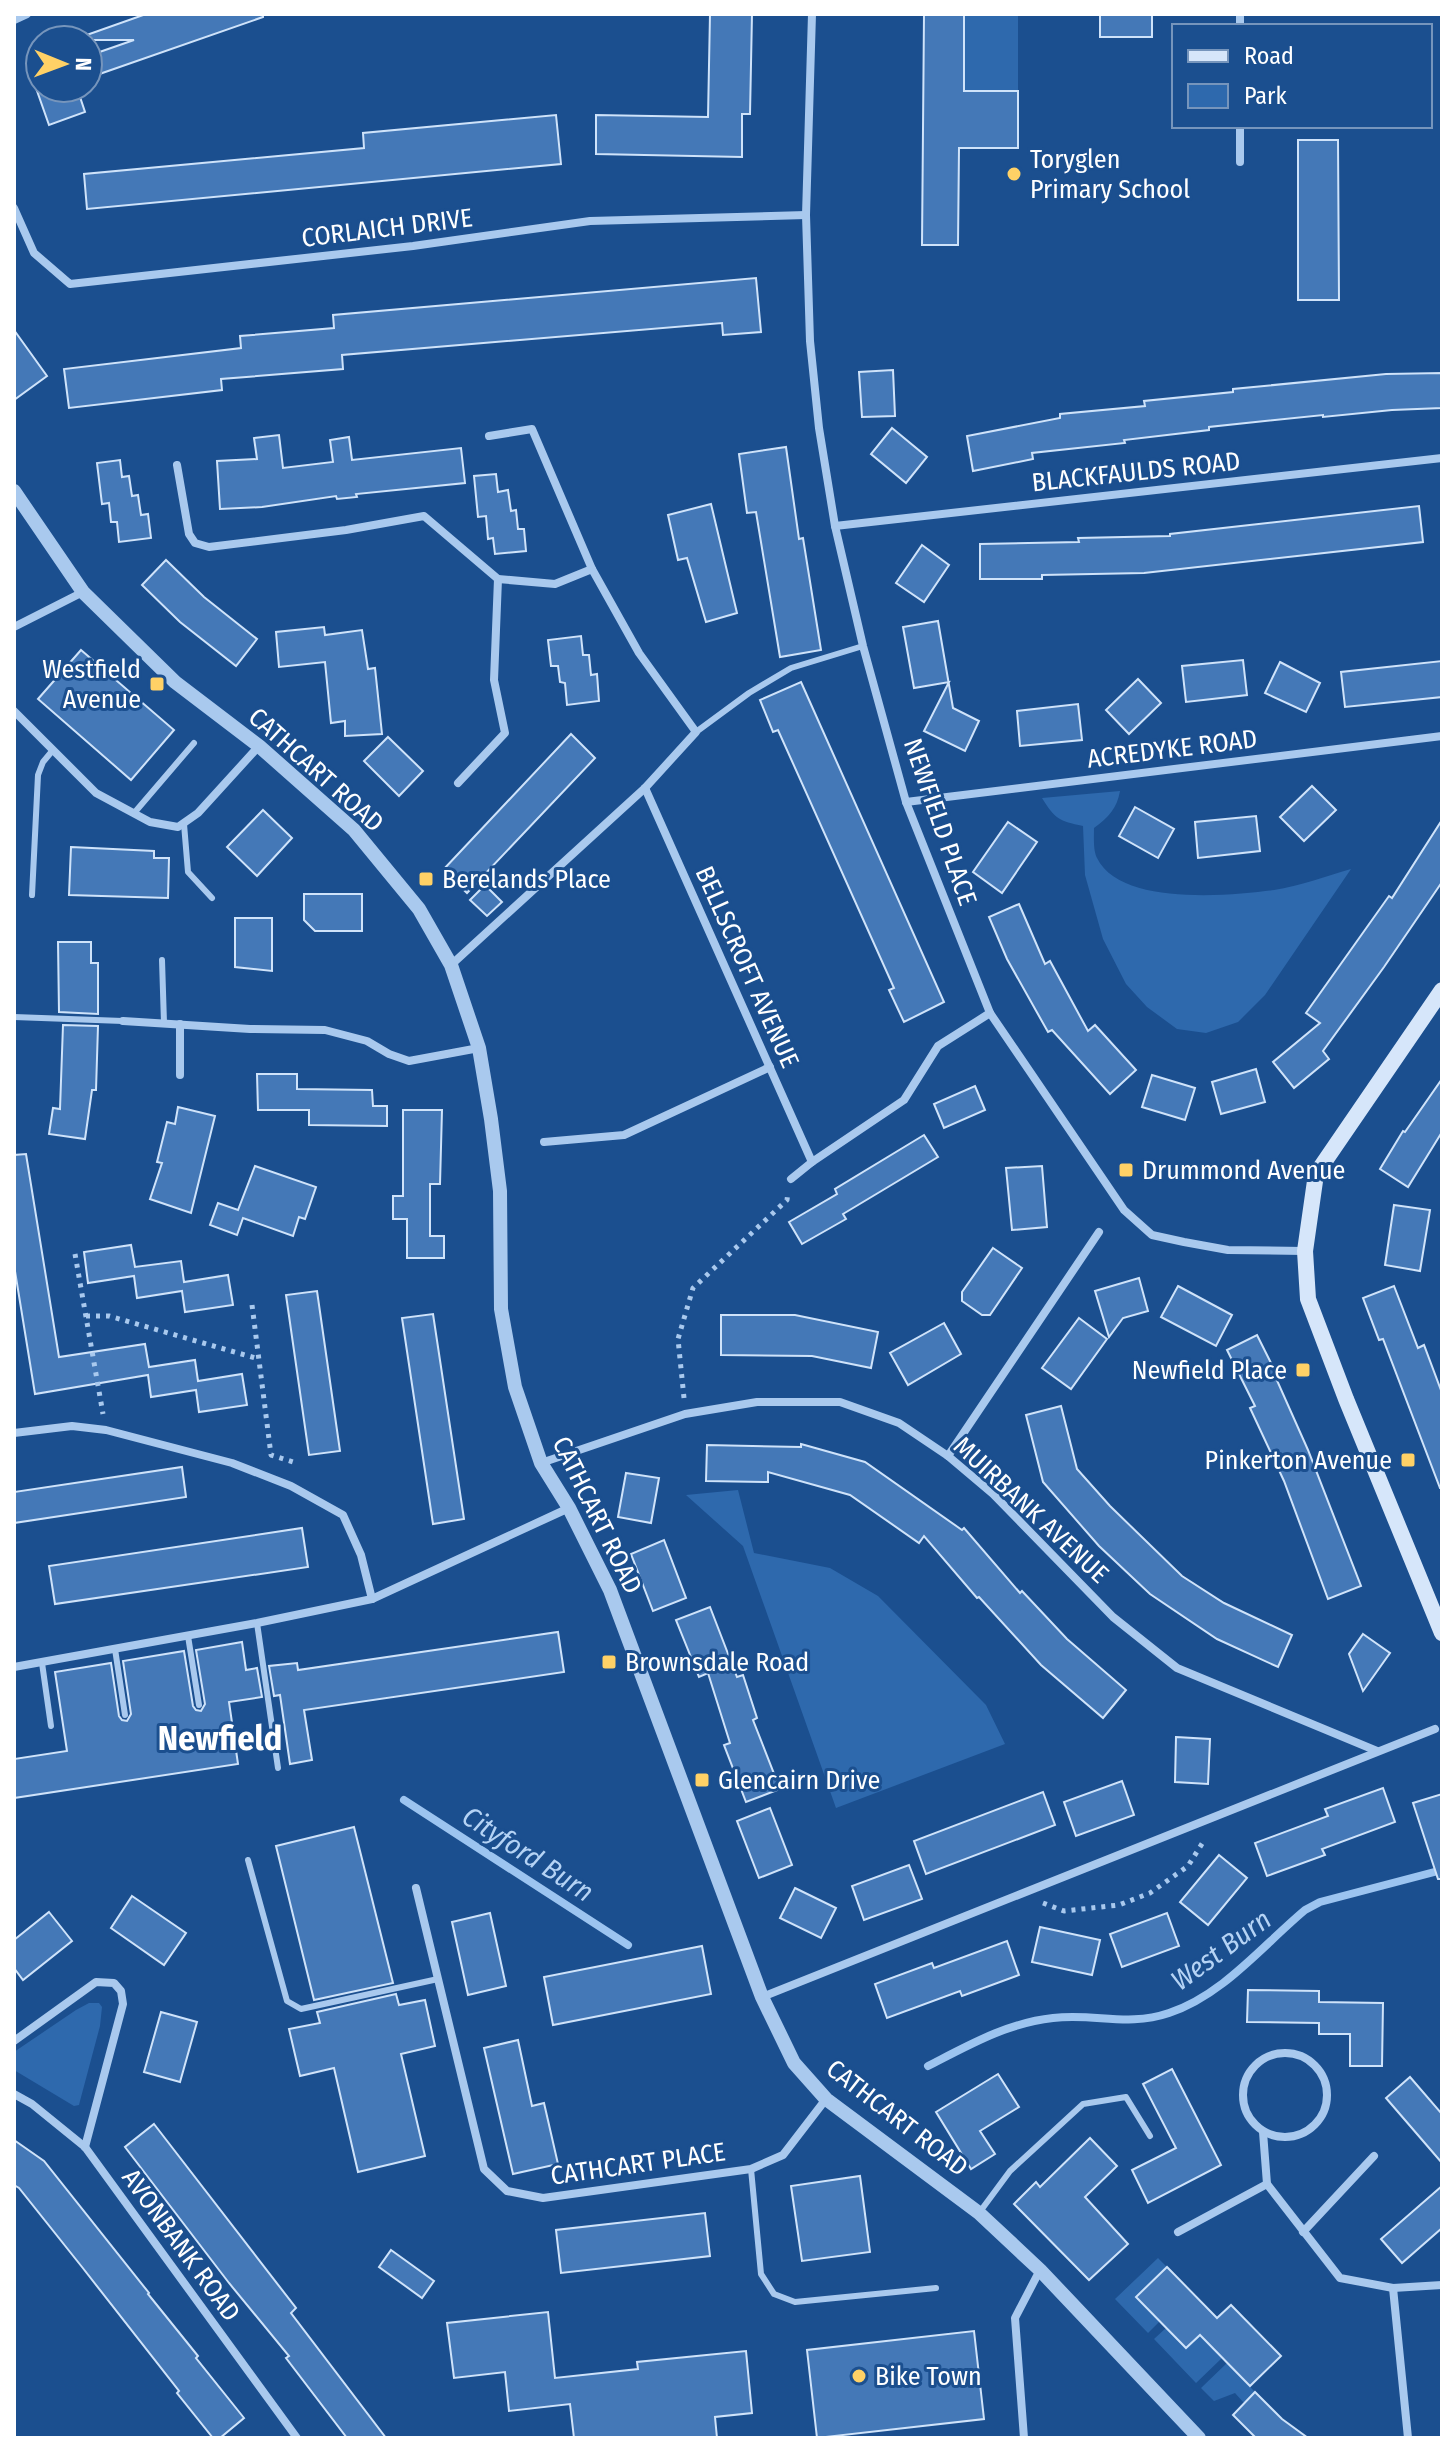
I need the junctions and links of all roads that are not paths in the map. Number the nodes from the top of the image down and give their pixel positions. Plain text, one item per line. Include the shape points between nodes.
1 (27, 14) edge
2 (812, 14) edge
3 (14, 20) edge
4 (1240, 128) edge
5 (1240, 162) dead end
6 (14, 208) edge
7 (806, 215) junction
8 (489, 436) dead end
9 (1442, 458) edge
10 (177, 465) dead end
11 (14, 491) edge
12 (835, 526) junction
13 (592, 569) junction
14 (498, 579) junction
15 (83, 592) junction
16 (14, 627) edge
17 (863, 646) junction
18 (14, 711) edge
19 (696, 732) junction
20 (1442, 736) edge
21 (194, 743) dead end
22 (259, 746) junction
23 (53, 750) junction
24 (458, 783) dead end
25 (645, 788) junction
26 (906, 802) junction
27 (135, 812) junction
28 (184, 824) junction
29 (32, 895) dead end
30 (212, 898) dead end
31 (162, 960) dead end
32 (451, 965) junction
33 (1442, 990) edge
34 (990, 1013) junction
35 (14, 1017) edge
36 (123, 1021) joint
37 (164, 1023) junction
38 (180, 1024) junction
39 (479, 1048) junction
40 (770, 1067) junction
41 (180, 1075) dead end
42 (544, 1142) dead end
43 (812, 1162) junction
44 (791, 1179) road end
45 (1099, 1232) dead end
46 (1305, 1251) junction
47 (14, 1433) edge
48 (948, 1456) junction
49 (541, 1463) junction
50 (569, 1508) junction
51 (372, 1599) junction
52 (257, 1623) junction
53 (1442, 1633) edge
54 (188, 1636) junction
55 (115, 1649) junction
56 (42, 1663) junction
57 (14, 1667) edge
58 (199, 1705) dead end
59 (125, 1715) dead end
60 (51, 1726) dead end
61 (1435, 1729) dead end
62 (1377, 1751) junction
63 (278, 1768) dead end
64 (248, 1860) dead end
65 (416, 1888) dead end
66 (438, 1979) junction
67 (762, 1997) junction
68 (14, 2041) edge
69 (14, 2094) edge
70 (826, 2099) junction
71 (1263, 2132) junction
72 (1150, 2136) dead end
73 (85, 2147) junction
74 (1374, 2156) dead end
75 (751, 2169) junction
76 (1267, 2184) junction
77 (979, 2213) junction
78 (1178, 2232) dead end
79 (1303, 2232) junction
80 (1040, 2270) junction
81 (1442, 2285) edge
82 (936, 2288) dead end
83 (1393, 2288) junction
84 (297, 2438) edge
85 (1024, 2438) edge
86 (1199, 2438) edge
87 (1408, 2438) edge

1 - 3 street
2 - 7 street, NEWFIELD PLACE
4 - 5 street
6 - 7 street, CORLAICH DRIVE via 34,253 70,284 590,221
7 - 12 street, NEWFIELD PLACE via 810,341
8 - 13 street via 532,429
9 - 12 street, BLACKFAULDS ROAD
10 - 14 street via 195,543 209,547 424,516
11 - 15 street, CATHCART ROAD
12 - 17 street, NEWFIELD PLACE
13 - 14 street via 555,584
13 - 19 street via 639,653
14 - 24 street via 494,680 505,733
15 - 16 street
15 - 22 street, CATHCART ROAD via 175,682
17 - 19 lane via 791,668
17 - 26 street, NEWFIELD PLACE
18 - 23 street
19 - 25 street
20 - 26 street, ACREDYKE ROAD
21 - 27 lane
22 - 28 street
22 - 32 street, CATHCART ROAD via 354,830 419,909
23 - 27 street via 96,793
23 - 29 lane via 38,775
25 - 32 street
25 - 40 street, BELLSCROFT AVENUE
26 - 34 street, NEWFIELD PLACE
27 - 28 street via 150,822
28 - 30 lane via 188,872
31 - 37 lane
32 - 39 street, CATHCART ROAD
33 - 46 main road via 1316,1174
34 - 43 street via 938,1046 904,1100
34 - 46 street, NEWFIELD PLACE via 1124,1210 1152,1235 1228,1250
35 - 36 lane
36 - 37 street
37 - 38 street
38 - 39 street via 325,1030 367,1041 409,1061
38 - 41 street
39 - 49 street, CATHCART ROAD via 500,1191 501,1309 515,1387
40 - 42 street via 624,1135
40 - 43 street, BELLSCROFT AVENUE
43 - 44 street
45 - 48 street
46 - 53 main road via 1308,1299
47 - 51 street via 72,1426 106,1430 232,1463 291,1486 343,1515
48 - 49 street, MUIRBANK AVENUE via 899,1423 840,1402 757,1402 685,1414
48 - 62 street, MUIRBANK AVENUE via 993,1494 1113,1617 1177,1668
49 - 50 street, CATHCART ROAD
50 - 51 street
50 - 67 street, CATHCART ROAD via 610,1590
51 - 52 street
52 - 54 street
52 - 63 lane
54 - 55 street
54 - 58 lane
55 - 56 street
55 - 59 lane
56 - 57 street
56 - 60 lane
61 - 62 street
62 - 67 street
64 - 66 lane via 287,2001 301,2009
65 - 66 street, CATHCART PLACE
66 - 75 street, CATHCART PLACE via 484,2169 507,2191 543,2198
67 - 70 street, CATHCART ROAD via 794,2063
68 - 73 street via 96,1982 114,1983 121,1991 123,2004
69 - 73 street, AVONBANK ROAD
70 - 75 street, CATHCART PLACE via 783,2155
70 - 77 street, CATHCART ROAD
71 - 71 street via 1245,2111 1244,2083 1259,2061 1271,2055 1299,2055 1321,2072 1327,2100 1323,2113 1304,2133 1276,2137
71 - 76 street
72 - 77 lane via 1126,2097 1083,2104 1010,2171
73 - 84 street, AVONBANK ROAD
74 - 79 street
75 - 82 lane via 761,2274 774,2294 795,2302
76 - 78 street
76 - 79 street
77 - 80 street, CATHCART ROAD
79 - 83 street via 1340,2278
80 - 85 street via 1015,2318
80 - 86 street, CATHCART ROAD
81 - 83 street
83 - 87 street

